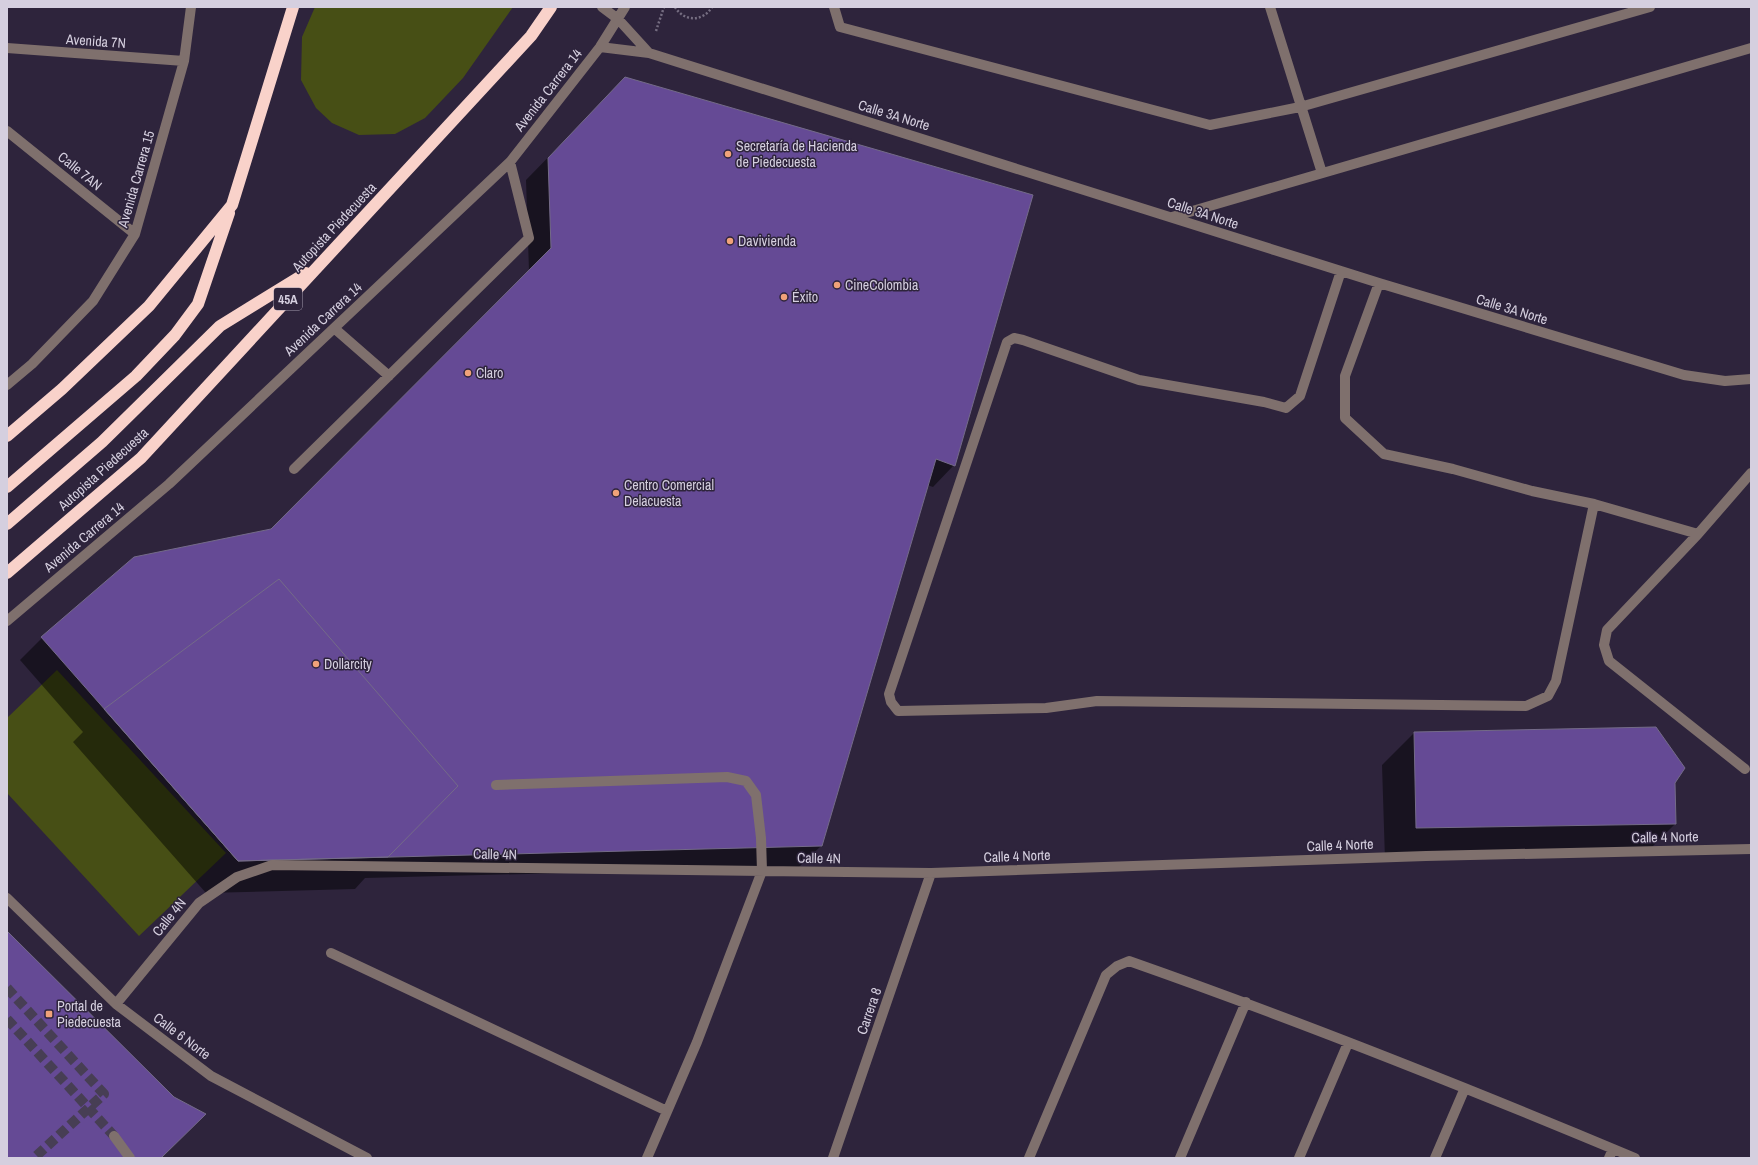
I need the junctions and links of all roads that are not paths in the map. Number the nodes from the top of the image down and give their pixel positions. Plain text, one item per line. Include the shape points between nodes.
1 (191, 7) edge
2 (293, 7) edge
3 (550, 7) edge
4 (602, 7) edge
5 (625, 7) edge
6 (834, 7) edge
7 (1270, 7) edge
8 (1650, 7) edge
9 (618, 19) junction
10 (600, 47) junction
11 (7, 48) edge
12 (1751, 48) edge
13 (649, 53) junction
14 (184, 61) junction
15 (1300, 107) junction
16 (7, 131) edge
17 (510, 162) junction
18 (1322, 173) junction
19 (232, 205) junction
20 (1172, 217) junction
21 (135, 234) junction
22 (318, 265) junction
23 (1341, 271) junction
24 (1379, 283) junction
25 (334, 328) junction
26 (388, 376) junction
27 (1751, 378) edge
28 (7, 385) edge
29 (7, 436) edge
30 (294, 469) dead end
31 (1751, 473) edge
32 (7, 487) edge
33 (1594, 504) junction
34 (7, 524) edge
35 (1698, 534) junction
36 (7, 572) edge
37 (7, 621) edge
38 (1745, 769) dead end
39 (496, 785) dead end
40 (1751, 849) edge
41 (762, 871) junction
42 (931, 873) junction
43 (7, 898) edge
44 (330, 953) dead end
45 (1246, 1002) junction
46 (116, 1004) junction
47 (1348, 1042) junction
48 (1465, 1088) junction
49 (667, 1111) junction
50 (114, 1136) tunnel mouth
51 (1611, 1153) edge
52 (130, 1158) edge
53 (367, 1158) edge
54 (647, 1158) edge
55 (833, 1158) edge
56 (1029, 1158) edge
57 (1180, 1158) edge
58 (1299, 1158) edge
59 (1435, 1158) edge
60 (1635, 1158) edge

1 - 14 street, Avenida Carrera 15
2 - 19 highway
3 - 22 highway, Autopista Piedecuesta / 45A via 531,36
4 - 9 street
5 - 9 street, Avenida Carrera 14
6 - 15 street via 840,27 1210,125
7 - 15 street
8 - 15 street
9 - 10 street, Avenida Carrera 14
9 - 13 street
10 - 13 street, Calle 3A Norte
10 - 17 street, Avenida Carrera 14
11 - 14 street, Avenida 7N
12 - 18 street
13 - 20 street, Calle 3A Norte
14 - 21 street, Avenida Carrera 15
15 - 18 street
16 - 21 street, Calle 7AN
17 - 25 street, Avenida Carrera 14
17 - 26 street via 529,238
18 - 20 street
19 - 29 highway via 149,306 62,389
19 - 32 highway via 198,304 175,335 136,376
20 - 23 street, Calle 3A Norte
21 - 28 street, Avenida Carrera 15 via 93,301 32,364
22 - 34 highway via 220,326 102,442
22 - 36 highway, Autopista Piedecuesta / 45A via 141,458
23 - 24 street, Calle 3A Norte
23 - 33 street via 1300,396 1286,408 1139,380 1023,340 1014,338 1007,342 888,694 898,711 1046,708 1097,701 1526,706 1548,696 1556,680
24 - 27 street, Calle 3A Norte via 1684,375 1725,381
24 - 33 street via 1345,376 1345,418 1384,454 1453,468 1532,491
25 - 26 street
25 - 37 street, Avenida Carrera 14 via 170,484
26 - 30 street
31 - 35 street
33 - 35 street
35 - 38 street via 1606,630 1604,645 1609,661
39 - 41 street via 727,777 746,781 756,795
40 - 42 street, Calle 4 Norte via 1426,856
41 - 42 street, Calle 4N
41 - 46 street, Calle 4N via 272,865 237,877 198,903
41 - 49 street via 697,1042
42 - 55 street, Carrera 8
43 - 46 street, Calle 6 Norte
44 - 49 street
45 - 47 street
45 - 56 street via 1129,961 1117,966 1106,975
45 - 57 street
46 - 53 street, Calle 6 Norte via 211,1076
47 - 48 street
47 - 58 street
48 - 51 street
48 - 59 street
49 - 54 street
50 - 52 street
51 - 60 street

